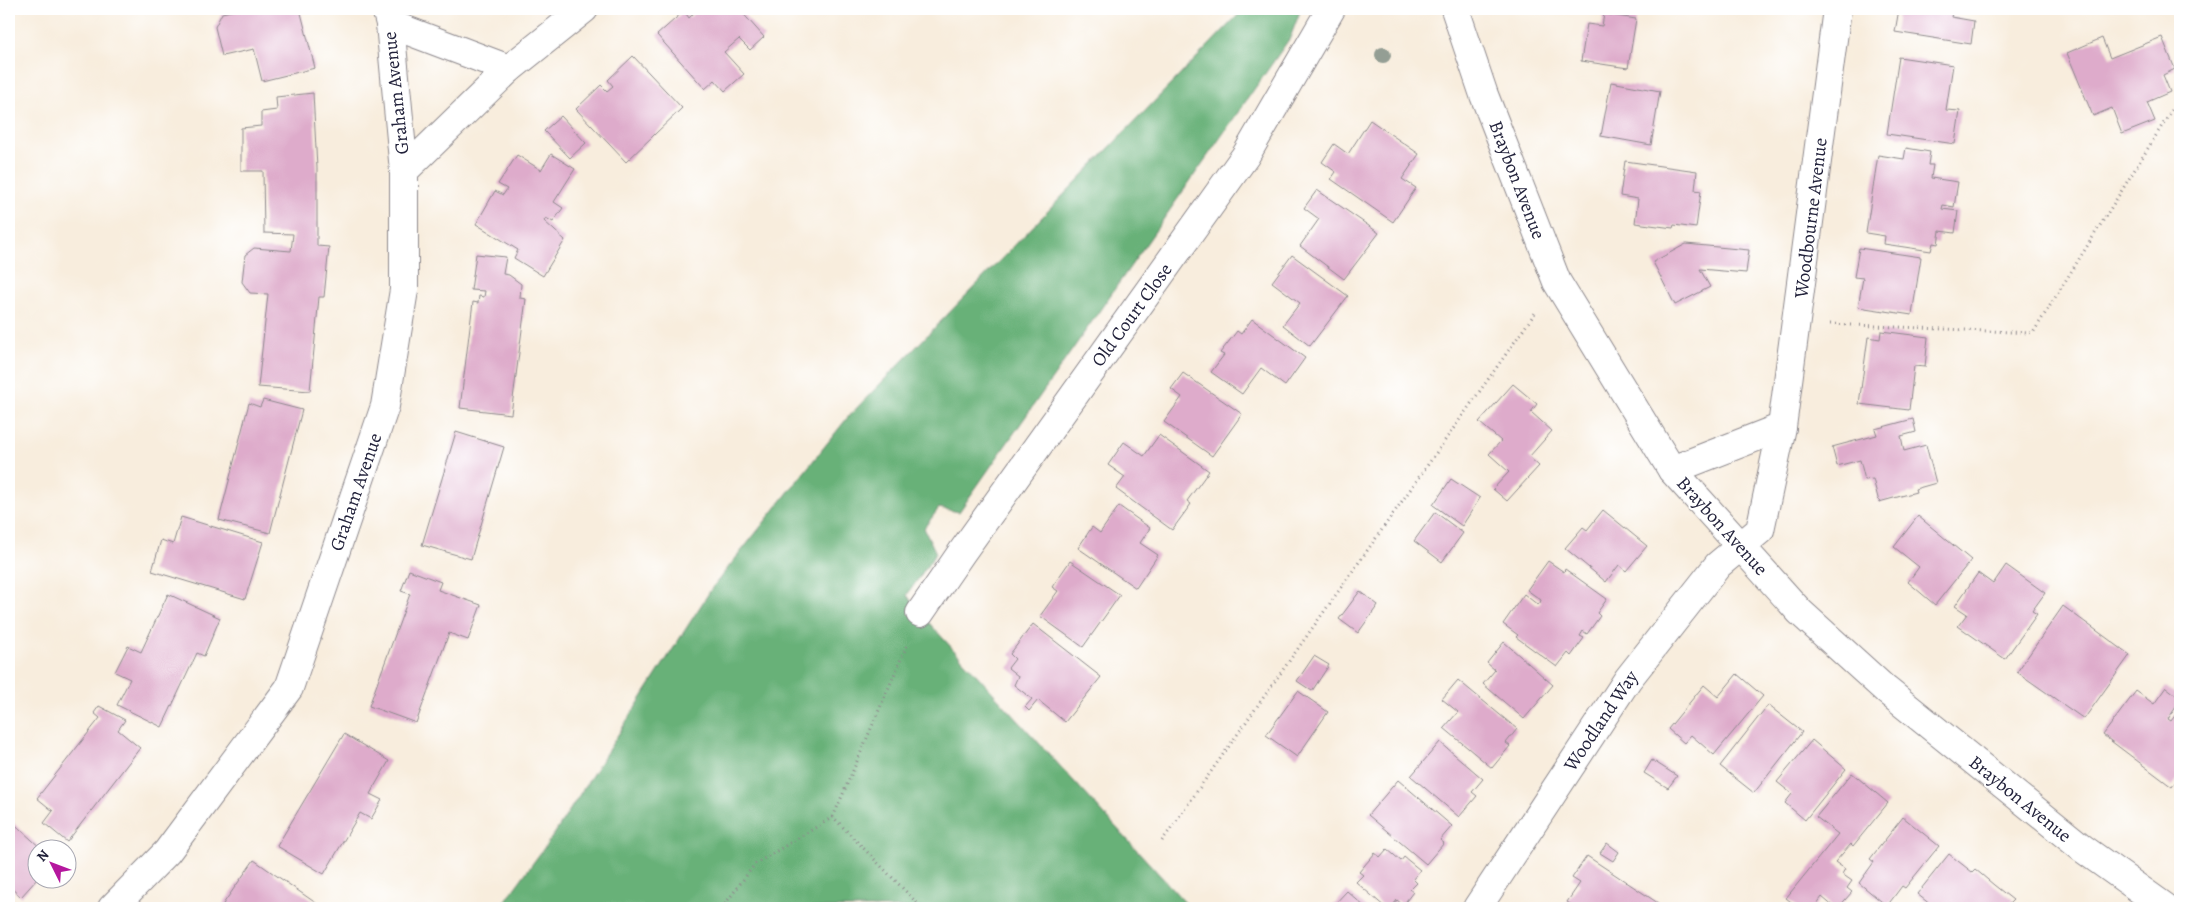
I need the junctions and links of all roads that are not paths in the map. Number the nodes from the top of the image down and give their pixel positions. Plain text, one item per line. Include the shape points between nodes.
1 (584, 9) edge
2 (1332, 9) edge
3 (1455, 9) edge
4 (1837, 9) edge
5 (388, 16) edge
6 (509, 69) junction
7 (404, 171) junction
8 (1782, 428) junction
9 (1672, 470) junction
10 (1740, 547) junction
11 (920, 613) road end
12 (112, 908) edge
13 (1477, 908) edge
14 (2166, 908) edge

1 - 6 street
2 - 11 street, Old Court Close via 1246,155
3 - 9 street, Braybon Avenue via 1484,95 1557,282
4 - 8 street, Woodbourne Avenue
5 - 6 street
5 - 7 street, Graham Avenue
6 - 7 street
7 - 12 street, Graham Avenue via 404,290 385,406 290,688 167,852
8 - 9 street
8 - 10 street, Woodbourne Avenue via 1760,530
9 - 10 street, Braybon Avenue
10 - 13 street, Woodland Way via 1718,565 1628,679
10 - 14 street, Braybon Avenue via 1800,612 1886,690 2082,848

